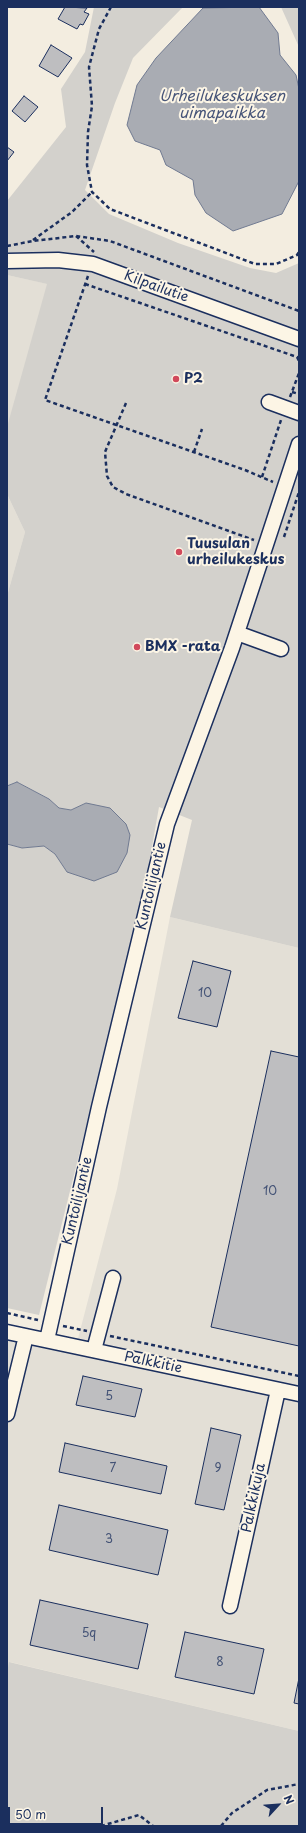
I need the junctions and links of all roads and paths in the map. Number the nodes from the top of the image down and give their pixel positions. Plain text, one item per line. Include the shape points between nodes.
1 (111, 7) edge
2 (92, 192) junction
3 (76, 236) junction
4 (33, 241) junction
5 (7, 246) edge
6 (299, 252) edge
7 (7, 261) edge
8 (93, 264) junction
9 (85, 284) junction
10 (299, 311) edge
11 (299, 339) edge
12 (299, 361) edge
13 (299, 373) edge
14 (292, 392) junction
15 (299, 394) edge
16 (269, 402) dead end
17 (126, 403) dead end
18 (286, 408) junction
19 (299, 413) edge
20 (116, 425) junction
21 (202, 429) dead end
22 (299, 444) edge
23 (194, 452) junction
24 (262, 477) junction
25 (273, 482) dead end
26 (299, 492) edge
27 (254, 540) dead end
28 (282, 543) dead end
29 (237, 633) junction
30 (281, 649) dead end
31 (114, 1278) dead end
32 (7, 1313) edge
33 (50, 1323) junction
34 (7, 1332) edge
35 (99, 1334) junction
36 (26, 1336) junction
37 (47, 1340) junction
38 (94, 1350) junction
39 (299, 1376) edge
40 (278, 1390) junction
41 (299, 1394) edge
42 (7, 1414) edge
43 (230, 1606) dead end
44 (299, 1784) edge
45 (101, 1826) edge
46 (153, 1826) edge
47 (221, 1826) edge

1 - 2 path via 99,29 89,67 92,106 88,132 88,165
2 - 4 path via 72,212
2 - 6 path via 110,209 255,264 276,264
3 - 4 path
3 - 8 path via 96,254
3 - 10 path via 110,241
4 - 5 path
7 - 8 street, Kilpailutie via 58,260
8 - 9 path
8 - 11 street, Kilpailutie
9 - 12 path via 297,357
9 - 20 path via 45,400
13 - 14 path
14 - 15 path
14 - 18 path
16 - 18 street
17 - 20 path
18 - 19 street
18 - 24 path
20 - 23 path
20 - 27 path via 105,452 106,476 113,487
21 - 23 path
22 - 29 street, Kuntoilijantie via 254,561
23 - 24 path
24 - 25 path
26 - 28 path
29 - 30 street
29 - 33 street, Kuntoilijantie via 167,824
31 - 35 street
32 - 33 path
33 - 35 path
33 - 37 street, Kuntoilijantie
34 - 36 street, Palkkitie
35 - 38 street
35 - 39 path
36 - 37 street, Palkkitie
36 - 42 street
37 - 38 street, Palkkitie
38 - 40 street, Palkkitie
40 - 41 street, Palkkitie
40 - 43 street, Palkkikuja
44 - 47 path via 267,1790 232,1813
45 - 46 path via 139,1815

